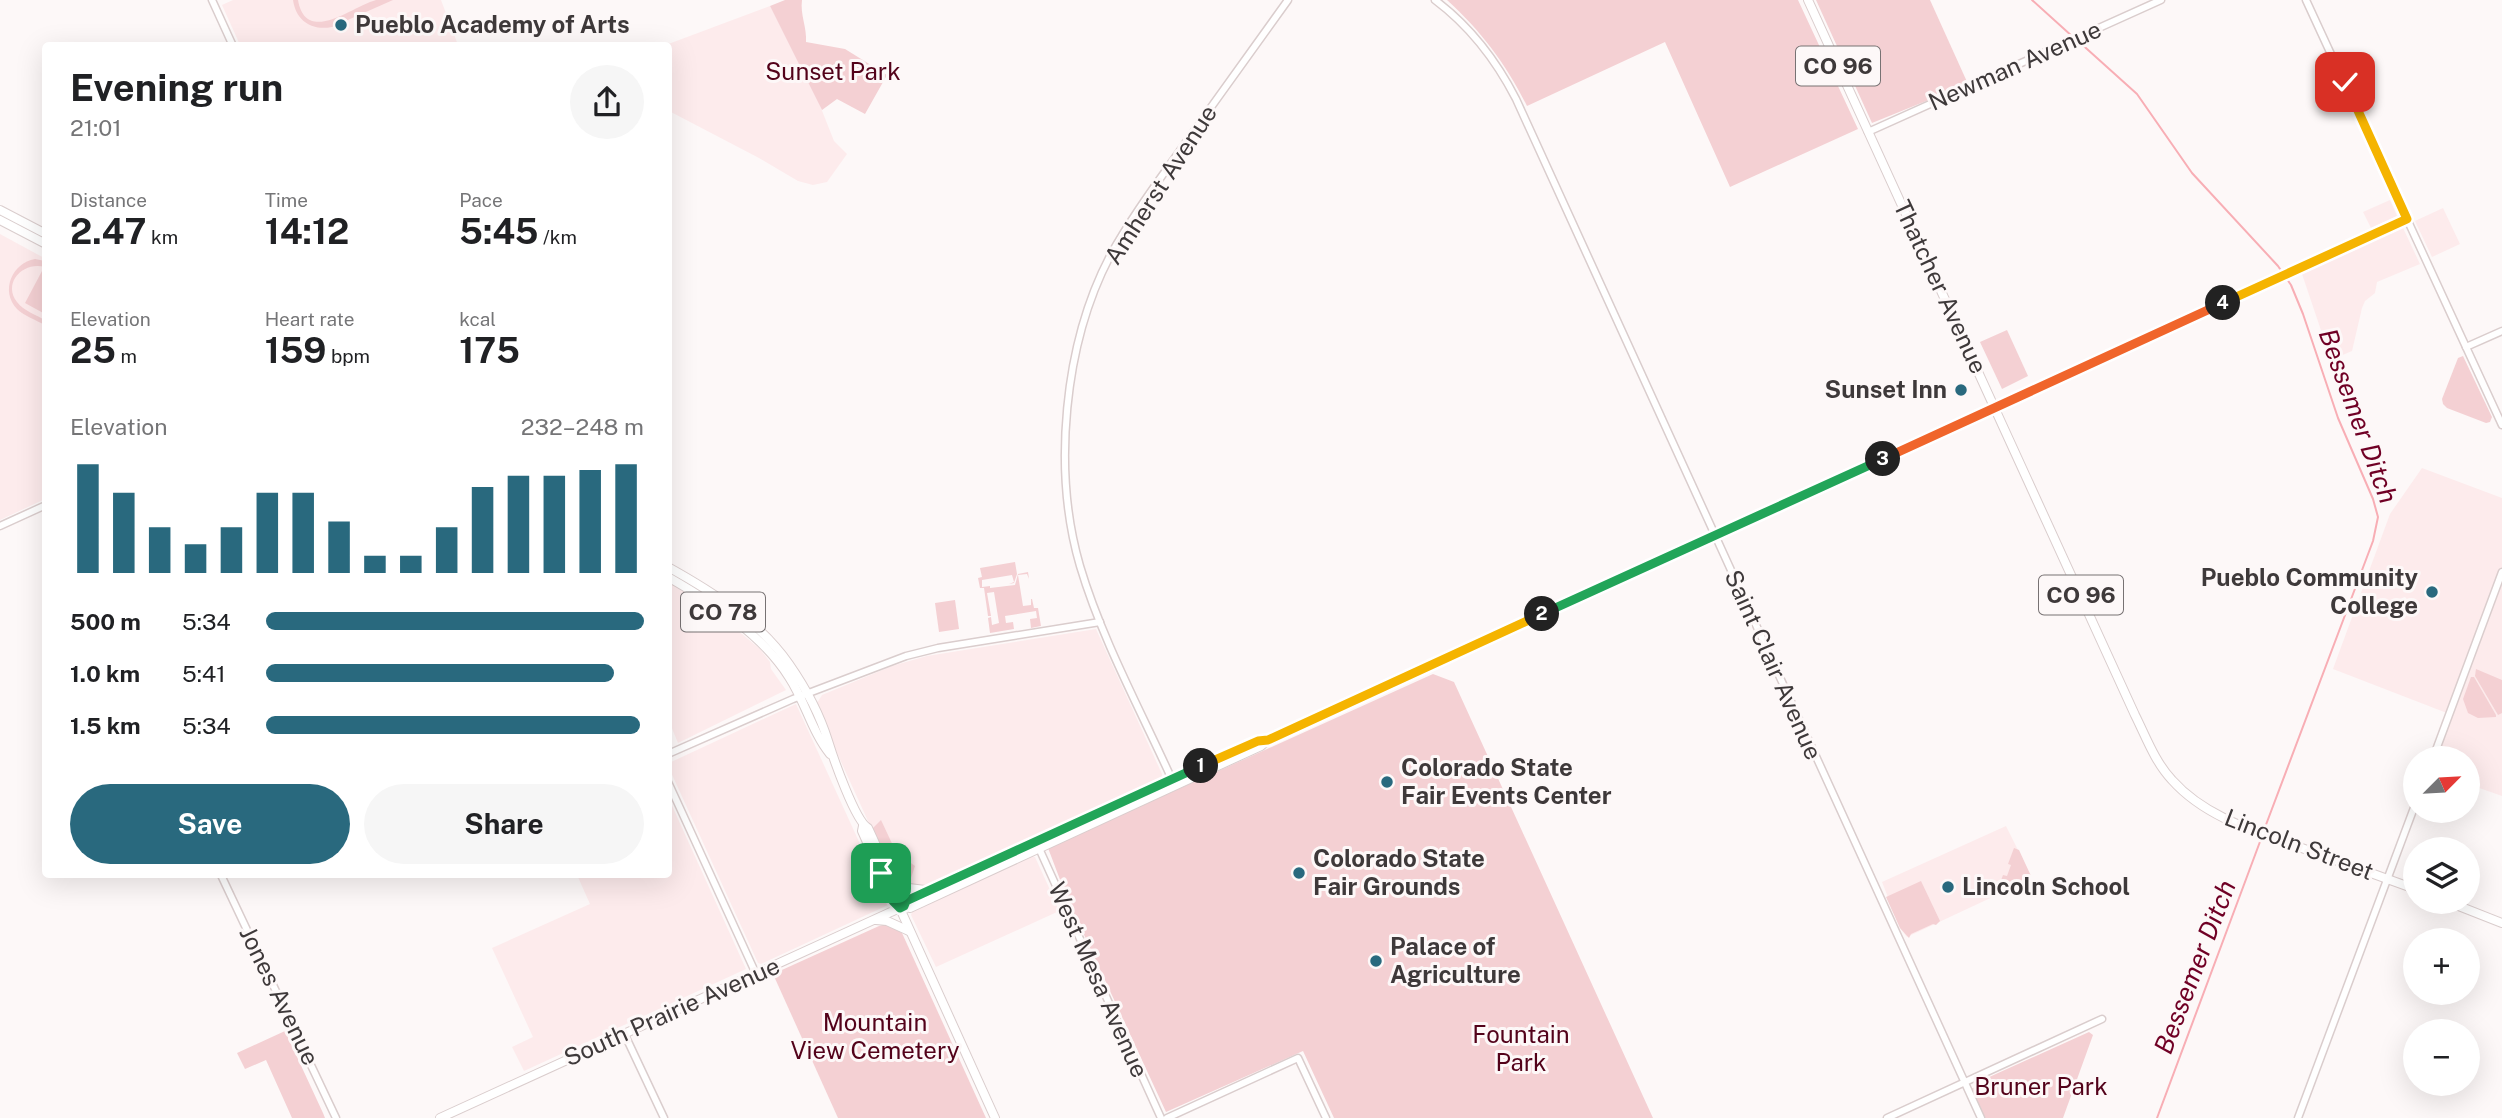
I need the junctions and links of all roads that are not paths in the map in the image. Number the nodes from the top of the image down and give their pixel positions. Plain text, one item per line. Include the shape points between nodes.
1 (212, 0) edge
2 (1288, 0) edge
3 (1435, 0) edge
4 (1808, 0) edge
5 (2161, 0) edge
6 (2306, 0) edge
7 (231, 42) edge
8 (1868, 132) junction
9 (0, 210) edge
10 (2407, 219) junction
11 (0, 220) edge
12 (42, 232) edge
13 (42, 242) edge
14 (2502, 331) edge
15 (2466, 347) junction
16 (1995, 407) junction
17 (2502, 425) edge
18 (42, 509) edge
19 (0, 526) edge
20 (1715, 536) junction
21 (672, 569) edge
22 (2502, 572) edge
23 (672, 580) edge
24 (1100, 622) junction
25 (803, 695) junction
26 (2437, 746) edge
27 (672, 752) edge
28 (1173, 782) junction
29 (672, 791) edge
30 (2187, 795) joint
31 (2408, 823) edge
32 (863, 826) junction
33 (1037, 845) junction
34 (888, 870) junction
35 (221, 878) edge
36 (2387, 879) junction
37 (2403, 885) edge
38 (932, 889) junction
39 (901, 906) junction
40 (2479, 914) edge
41 (873, 920) junction
42 (2502, 923) edge
43 (911, 932) junction
44 (756, 974) junction
45 (2102, 1019) dead end
46 (624, 1033) junction
47 (1965, 1083) junction
48 (336, 1118) edge
49 (440, 1118) edge
50 (664, 1118) edge
51 (995, 1118) edge
52 (1161, 1118) edge
53 (1167, 1118) edge
54 (1326, 1118) edge
55 (1887, 1118) edge
56 (1981, 1118) edge
57 (2298, 1118) edge

1 - 7 street
2 - 24 street, Amherst Avenue via 1151,191 1110,257 1086,316 1067,415 1065,463 1069,515
3 - 20 street, Saint Clair Avenue via 1475,36 1507,81
4 - 8 main road, Thatcher Avenue / CO 96
5 - 8 street, Newman Avenue
6 - 10 street
8 - 16 main road, Thatcher Avenue / CO 96
9 - 12 main road
10 - 15 street
10 - 16 street, South Prairie Avenue
11 - 13 main road
14 - 15 street
15 - 17 street
16 - 20 main road, South Prairie Avenue
16 - 30 main road, Thatcher Avenue / CO 96 via 2152,750 2167,775
18 - 19 street
20 - 28 main road, South Prairie Avenue via 1261,746
20 - 47 street, Saint Clair Avenue
21 - 25 main road, CO 78 via 758,629 789,664
22 - 26 street
23 - 25 main road, CO 78 via 720,610 766,648
24 - 25 street via 921,651
24 - 28 street, Amherst Avenue
25 - 27 street
25 - 32 main road, CO 78 via 828,741
28 - 33 main road, South Prairie Avenue
29 - 44 street
30 - 36 main road, Lincoln Street / CO 96 via 2211,812 2258,833
31 - 36 street
32 - 34 main road, CO 78
32 - 39 main road, CO 78 via 893,901
33 - 38 main road, South Prairie Avenue
33 - 39 main road, South Prairie Avenue via 910,908
33 - 52 street, West Mesa Avenue
34 - 38 main road via 909,888
34 - 39 main road, CO 78
35 - 48 street, Jones Avenue
36 - 37 main road, Lincoln Street / CO 96
36 - 57 street
38 - 39 main road, South Prairie Avenue
39 - 41 main road, South Prairie Avenue
39 - 43 main road, CO 78
40 - 42 main road
41 - 43 main road
41 - 44 main road, South Prairie Avenue
43 - 51 main road, CO 78
44 - 46 main road, South Prairie Avenue
45 - 47 street
46 - 49 main road, South Prairie Avenue
46 - 50 street
47 - 55 street
47 - 56 street, Saint Clair Avenue
53 - 54 street via 1298,1058

